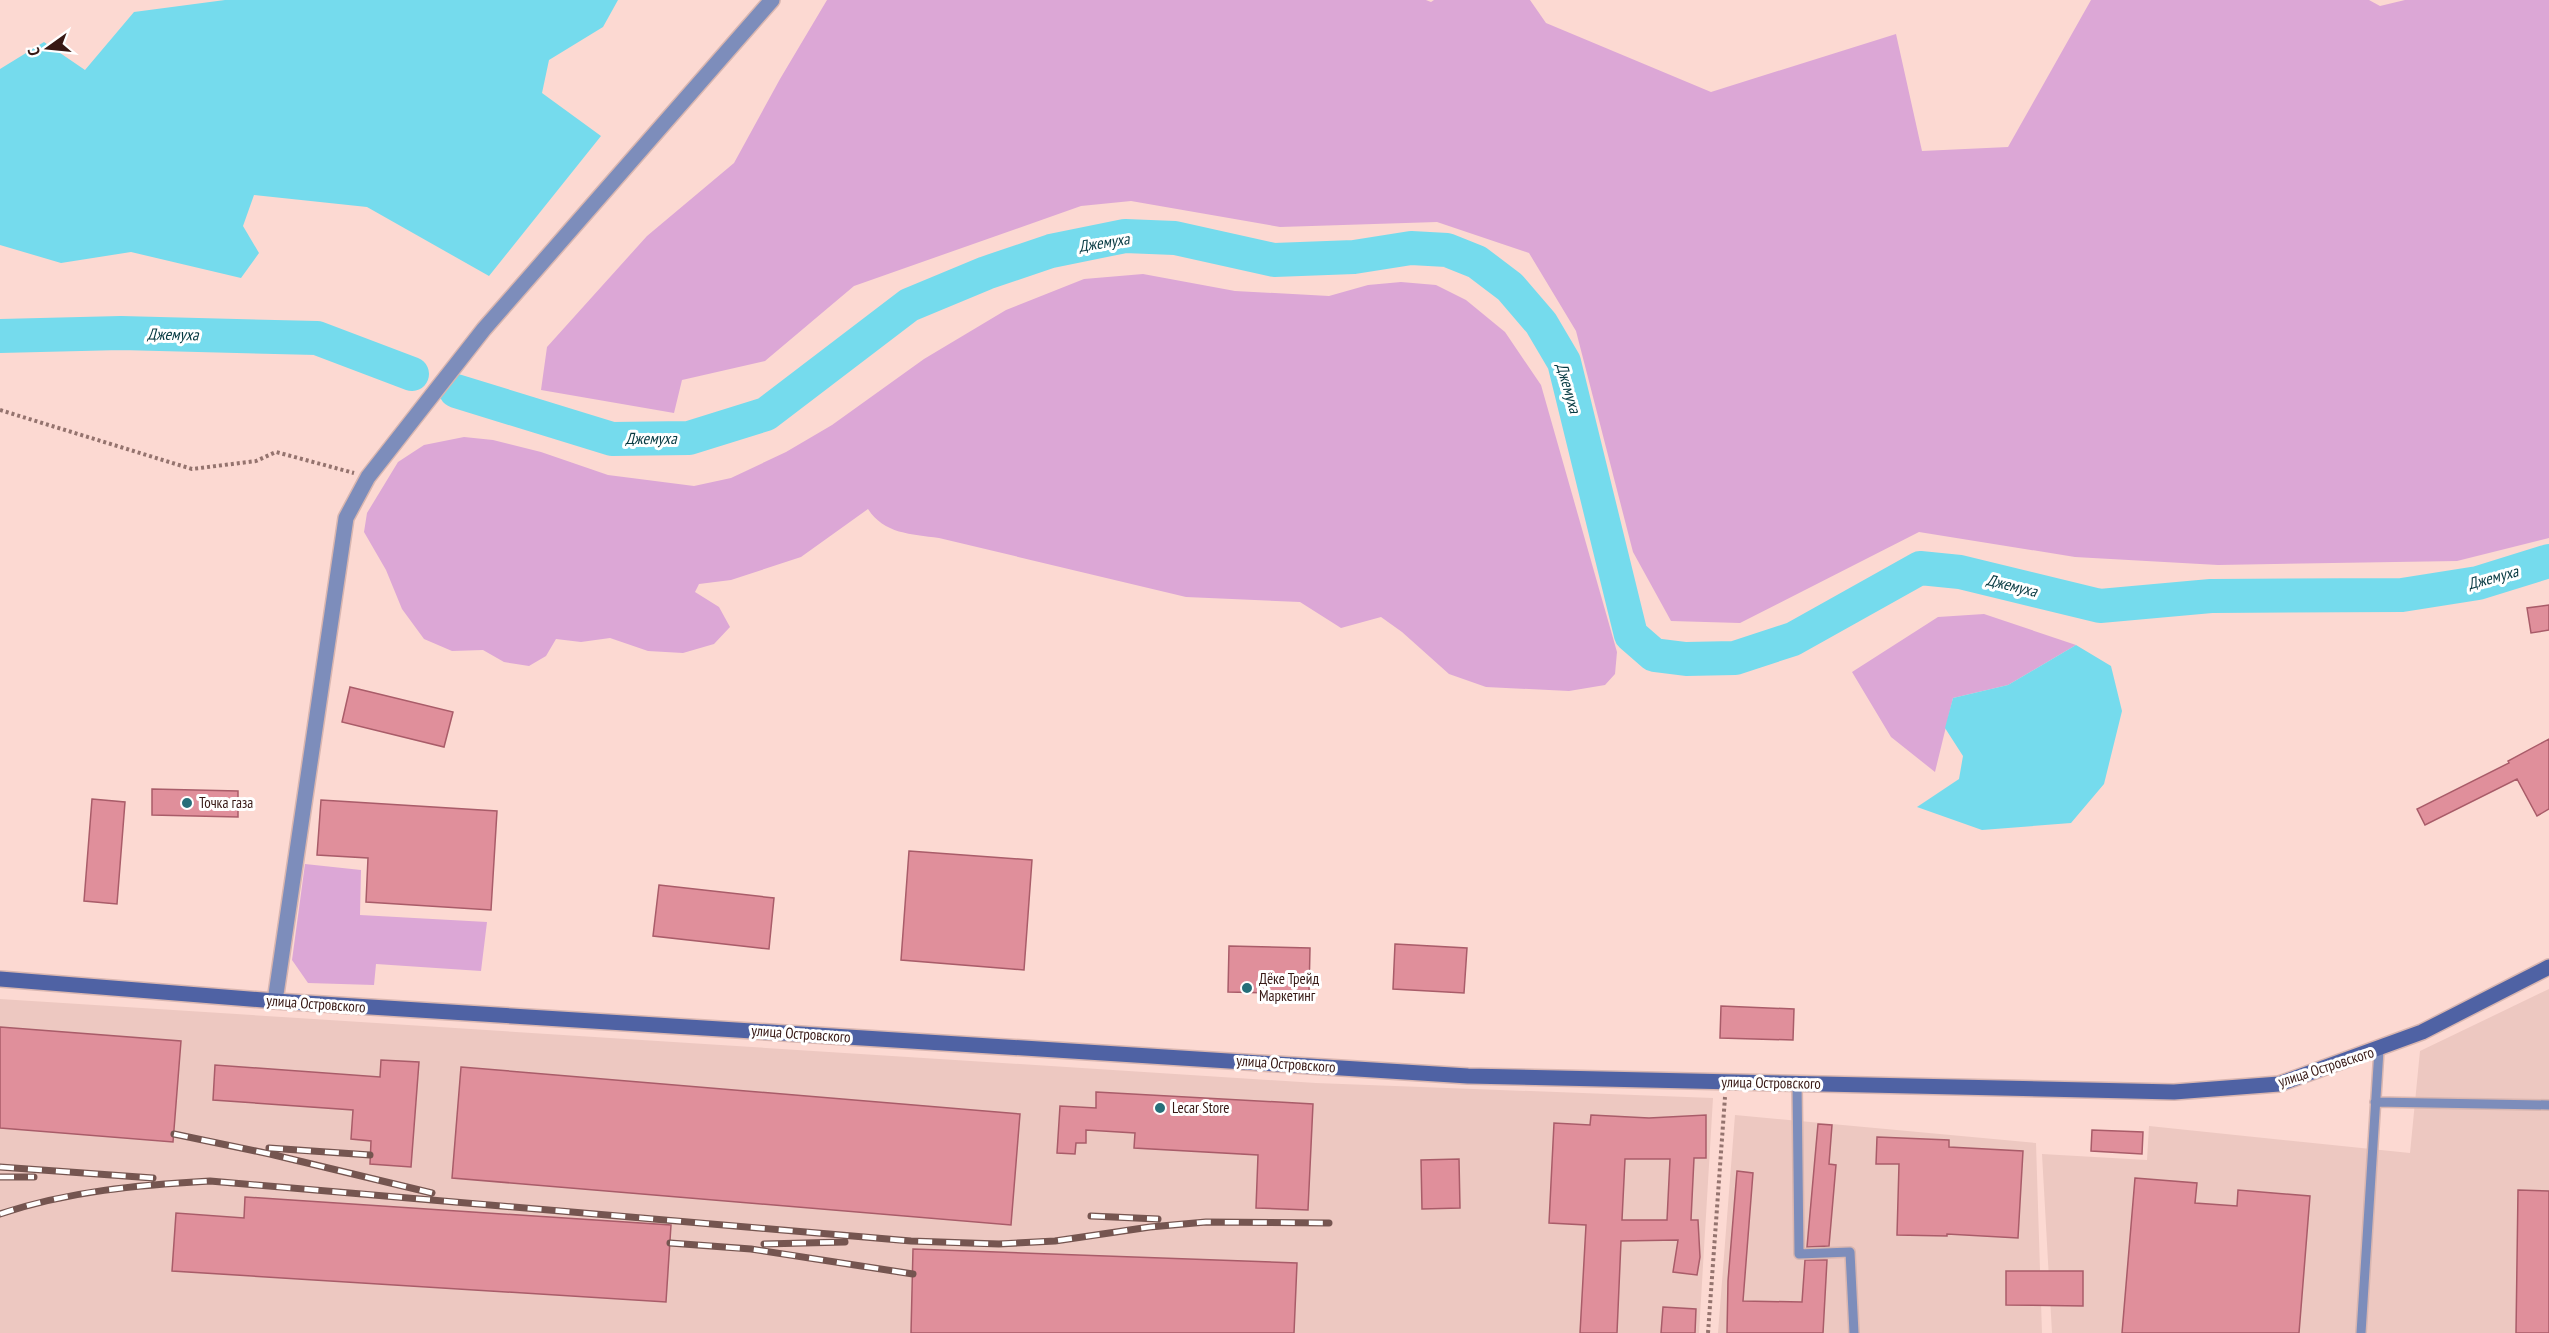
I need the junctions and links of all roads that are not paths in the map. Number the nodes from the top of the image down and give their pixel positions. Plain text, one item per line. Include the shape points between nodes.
1 (772, 0) edge
2 (2549, 967) edge
3 (0, 979) edge
4 (275, 1001) junction
5 (2379, 1050) junction
6 (1797, 1083) junction
7 (2375, 1102) junction
8 (2549, 1105) edge
9 (1854, 1333) edge
10 (2361, 1333) edge

1 - 4 street via 484,329 368,477 346,518
2 - 5 street, улица Островского
3 - 4 street, улица Островского
4 - 6 street, улица Островского via 1468,1076
5 - 6 street, улица Островского via 2279,1084 2174,1092
5 - 7 lane
6 - 9 lane via 1799,1254 1850,1252
7 - 8 lane
7 - 10 lane

